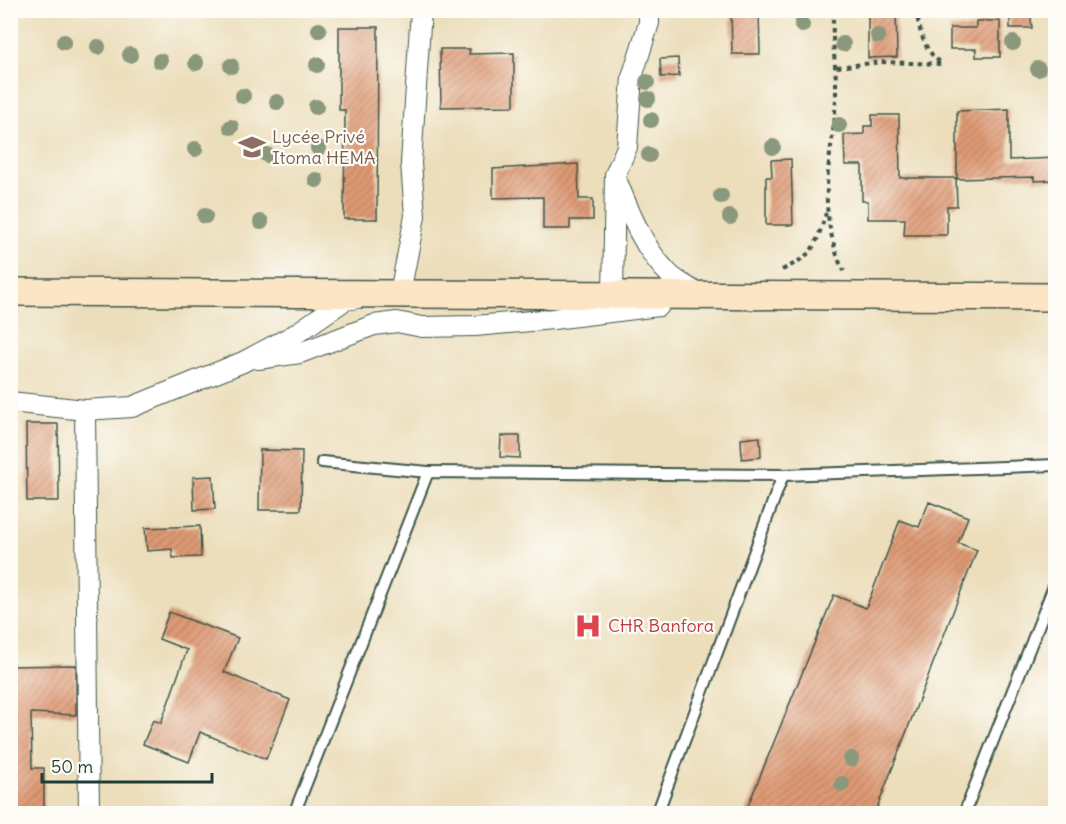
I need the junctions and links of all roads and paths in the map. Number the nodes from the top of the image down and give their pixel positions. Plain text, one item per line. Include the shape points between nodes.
1 (421, 10) edge
2 (649, 10) edge
3 (834, 10) edge
4 (916, 10) edge
5 (837, 68) junction
6 (615, 175) junction
7 (827, 209) junction
8 (845, 272) dead end
9 (772, 276) dead end
10 (10, 292) edge
11 (400, 293) junction
12 (613, 295) junction
13 (700, 295) junction
14 (729, 295) junction
15 (1056, 297) edge
16 (243, 362) junction
17 (10, 402) edge
18 (85, 410) junction
19 (322, 462) dead end
20 (1056, 465) edge
21 (428, 472) junction
22 (783, 475) junction
23 (1056, 581) edge
24 (89, 813) edge
25 (294, 813) edge
26 (657, 813) edge
27 (964, 813) edge

1 - 11 street via 411,163 415,216
2 - 6 street via 649,23 632,77 627,147
3 - 5 path
4 - 5 path via 925,45 932,57 943,64 881,62
5 - 7 path
6 - 12 street
6 - 13 street via 649,249 670,275
7 - 8 path via 839,263
7 - 9 path via 817,242 804,259
10 - 11 street
11 - 12 street
11 - 16 street via 345,300
12 - 13 street
13 - 14 street
14 - 15 street
14 - 16 street via 553,320 422,327 397,322 374,326 300,353
16 - 18 street via 132,407
17 - 18 street
18 - 24 street
19 - 21 lane
20 - 22 lane
21 - 22 lane
21 - 25 lane
22 - 26 lane
23 - 27 lane

